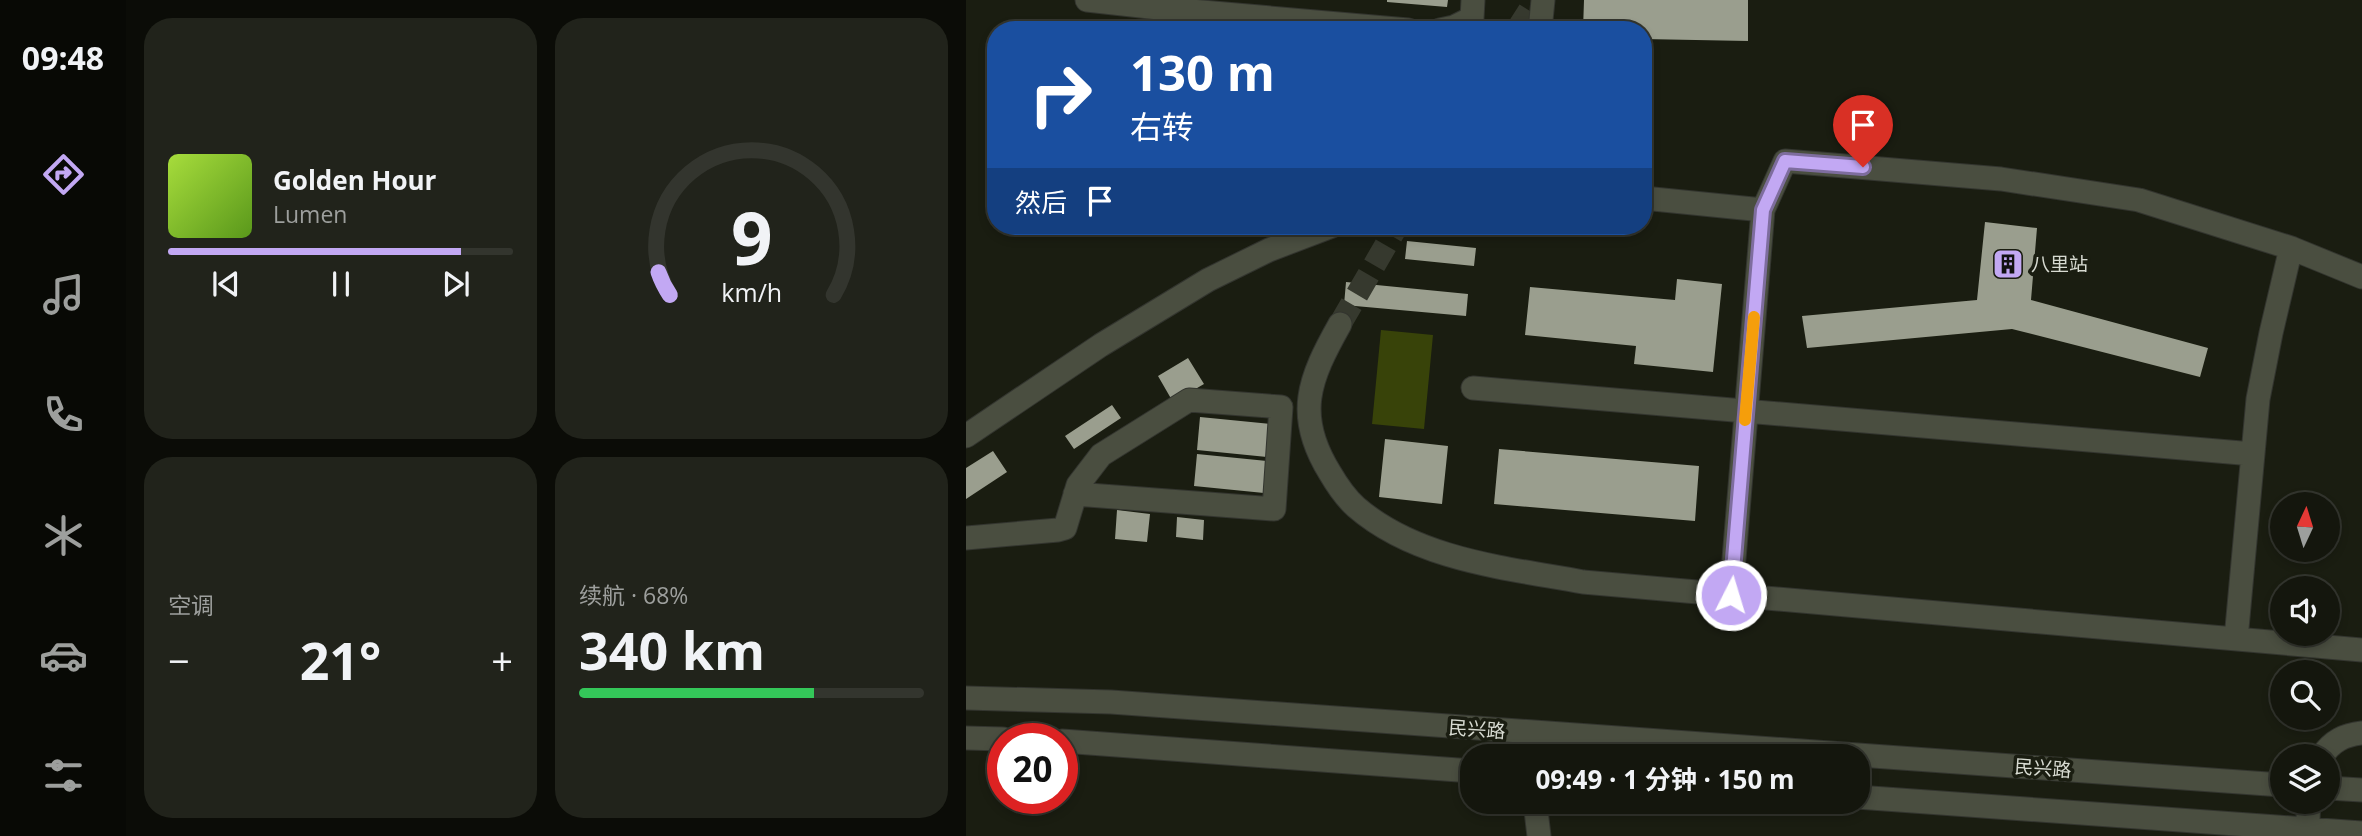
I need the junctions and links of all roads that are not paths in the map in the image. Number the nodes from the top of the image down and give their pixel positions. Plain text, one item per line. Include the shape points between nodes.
1 (1087, 0) edge
2 (1473, 0) edge
3 (1543, 0) edge
4 (1305, 21) edge
5 (1466, 21) edge
6 (1541, 21) edge
7 (1652, 199) edge
8 (1763, 210) junction
9 (1308, 235) edge
10 (2291, 248) junction
11 (2362, 277) edge
12 (1340, 324) tunnel mouth
13 (1473, 388) dead end
14 (1746, 410) junction
15 (966, 436) edge
16 (2253, 454) junction
17 (1075, 494) junction
18 (966, 538) edge
19 (1731, 595) junction
20 (2236, 639) junction
21 (2362, 650) edge
22 (966, 698) edge
23 (2362, 733) edge
24 (966, 738) edge
25 (987, 739) edge
26 (1078, 742) edge
27 (1526, 744) edge
28 (2331, 744) edge
29 (1870, 763) edge
30 (1460, 770) edge
31 (2270, 784) edge
32 (2340, 789) edge
33 (2362, 790) edge
34 (1870, 798) edge
35 (1536, 814) edge
36 (2308, 814) edge
37 (2307, 833) edge
38 (2362, 833) edge
39 (1539, 836) edge

1 - 4 street
2 - 5 street via 1472,18
3 - 6 street
7 - 8 street
8 - 10 street via 1785,161 2001,179 2139,200
8 - 14 street
9 - 15 street via 1208,280
10 - 11 street
10 - 16 street via 2258,399
12 - 19 street via 1312,379 1309,420 1313,442 1354,506 1378,524 1424,546 1482,563 1583,582
13 - 14 street
14 - 16 street
14 - 19 street
16 - 20 street
17 - 17 street via 1101,455 1189,400 1281,407 1273,509
17 - 18 street via 1065,528
19 - 20 street
20 - 21 street
22 - 27 street, 民兴路 via 1111,702
23 - 28 street
24 - 25 street
26 - 30 street
29 - 31 street, 民兴路
32 - 33 street
34 - 37 street
35 - 39 street
36 - 37 street
37 - 38 street

